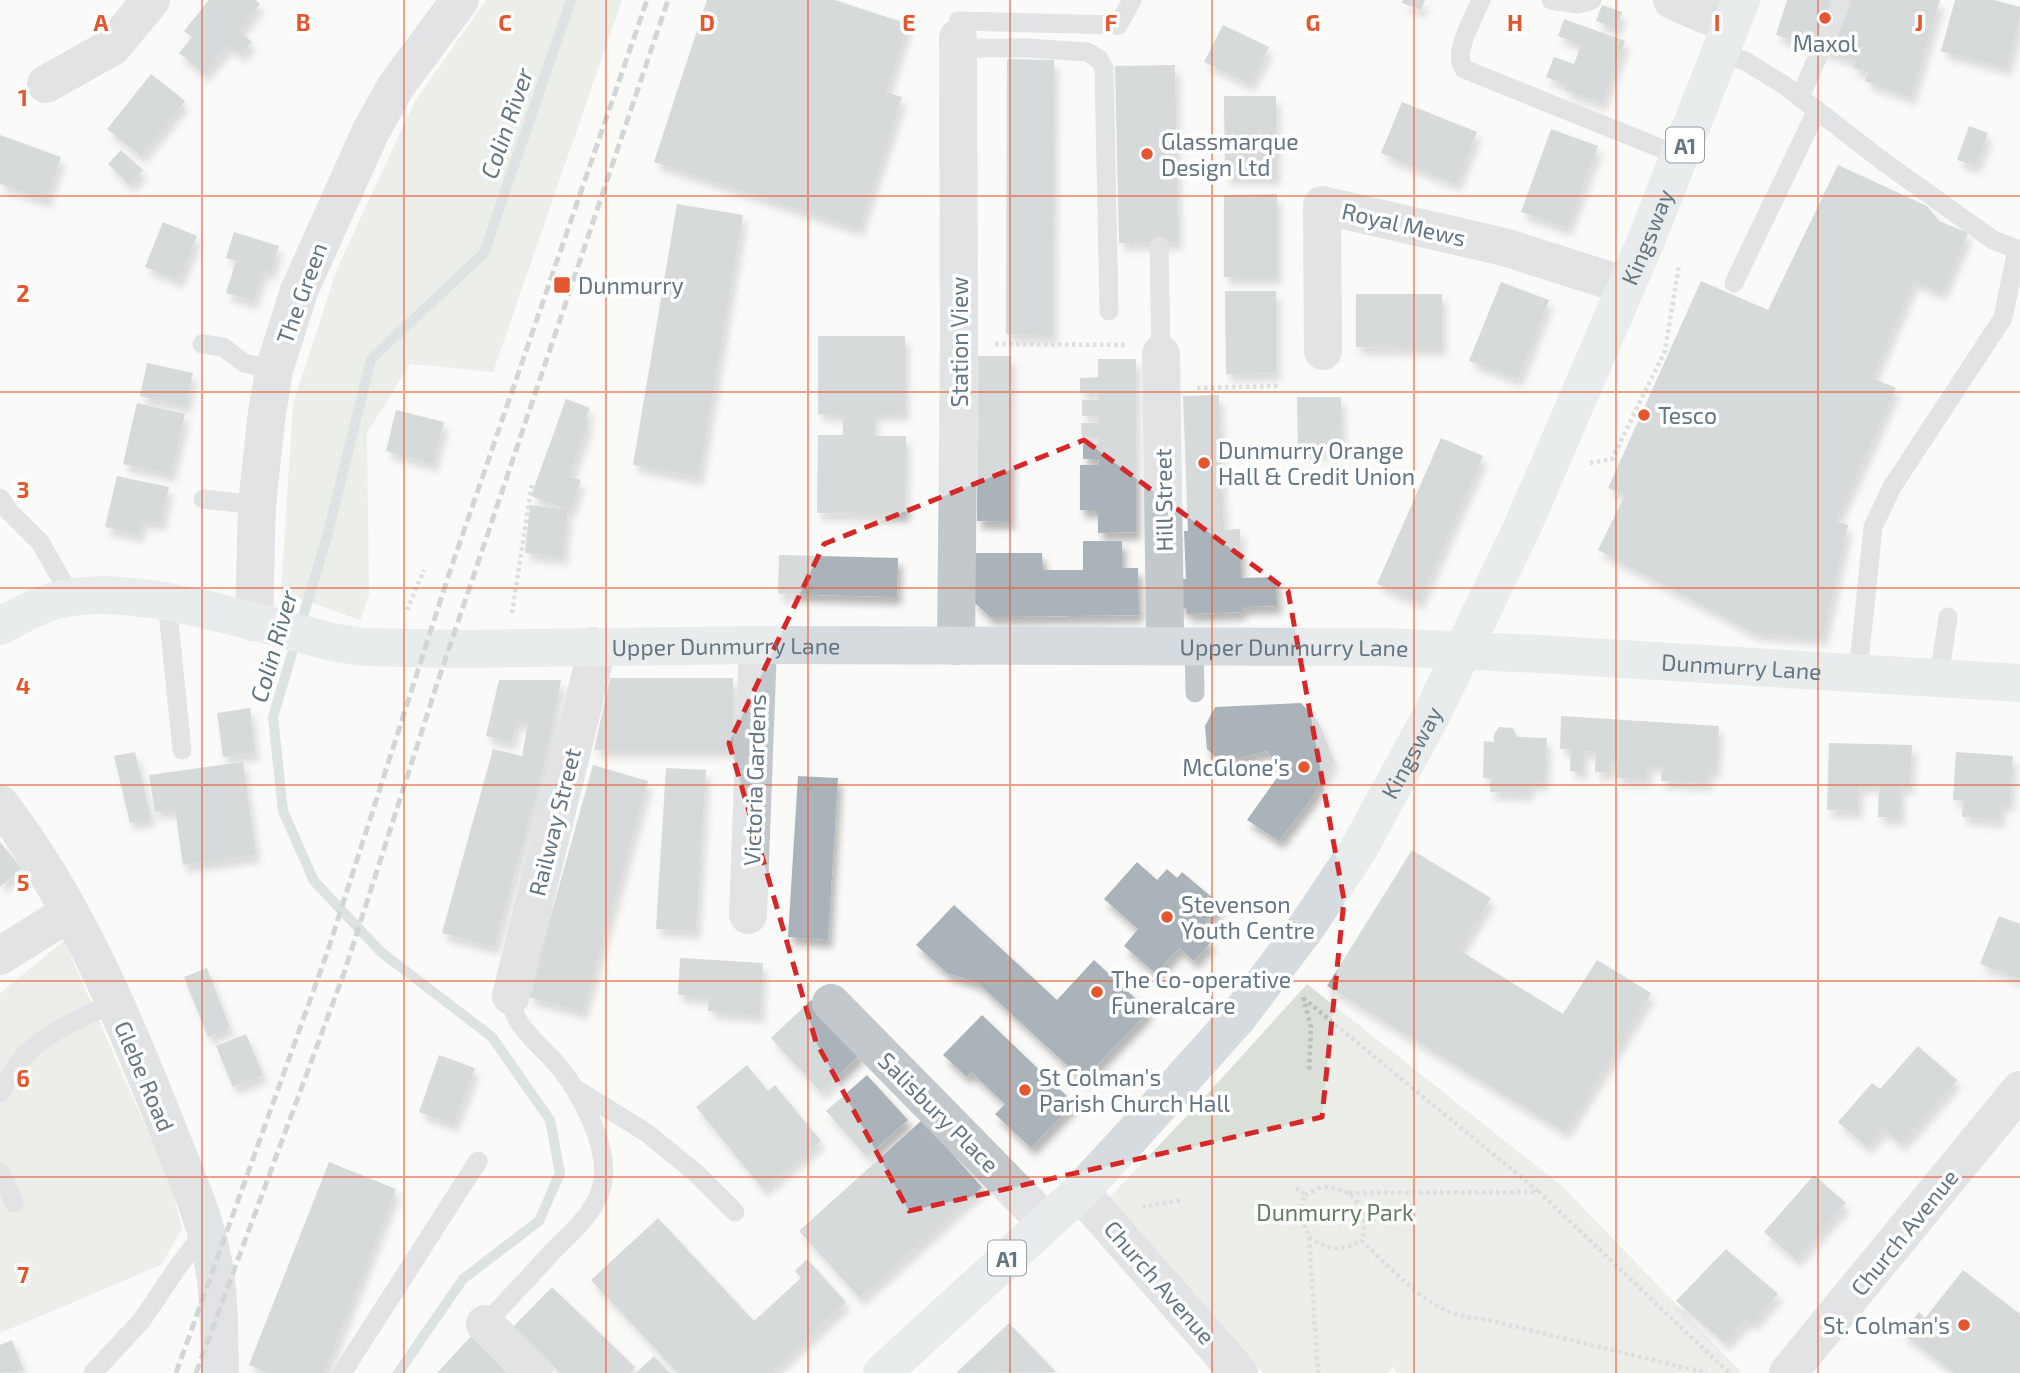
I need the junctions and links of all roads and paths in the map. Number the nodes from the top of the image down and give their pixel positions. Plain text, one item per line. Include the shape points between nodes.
1 (151, 0) edge
2 (460, 0) edge
3 (1132, 0) edge
4 (1481, 0) edge
5 (1551, 0) edge
6 (1592, 0) edge
7 (1671, 0) edge
8 (1841, 0) edge
9 (1731, 26) edge
10 (958, 43) junction
11 (46, 84) dead end
12 (1800, 97) junction
13 (1817, 110) junction
14 (1680, 156) junction
15 (1645, 243) junction
16 (1159, 246) dead end
17 (1734, 283) dead end
18 (1625, 288) junction
19 (1109, 311) dead end
20 (202, 344) dead end
21 (959, 344) junction
22 (1323, 351) dead end
23 (1161, 362) junction
24 (274, 370) junction
25 (1281, 386) dead end
26 (1612, 459) dead end
27 (532, 483) dead end
28 (0, 498) edge
29 (203, 499) dead end
30 (257, 505) junction
31 (72, 597) junction
32 (167, 602) junction
33 (1948, 617) dead end
34 (261, 625) junction
35 (0, 626) edge
36 (758, 645) junction
37 (593, 646) junction
38 (956, 646) junction
39 (1178, 646) junction
40 (510, 648) junction
41 (1464, 651) junction
42 (1858, 673) junction
43 (1939, 677) junction
44 (2020, 683) edge
45 (1195, 693) dead end
46 (182, 750) dead end
47 (0, 804) edge
48 (70, 912) junction
49 (748, 915) dead end
50 (1287, 954) junction
51 (0, 956) edge
52 (511, 996) joint
53 (1303, 998) junction
54 (831, 1003) dead end
55 (114, 1004) junction
56 (1309, 1071) dead end
57 (572, 1087) junction
58 (2020, 1090) edge
59 (0, 1093) edge
60 (478, 1161) dead end
61 (0, 1172) edge
62 (1296, 1188) dead end
63 (1080, 1192) junction
64 (1539, 1192) junction
65 (1348, 1193) junction
66 (1305, 1195) junction
67 (14, 1203) dead end
68 (735, 1212) dead end
69 (1046, 1222) junction
70 (205, 1231) junction
71 (1310, 1237) junction
72 (1362, 1241) junction
73 (485, 1324) joint
74 (93, 1373) edge
75 (220, 1373) edge
76 (342, 1373) edge
77 (534, 1373) edge
78 (882, 1373) edge
79 (1239, 1373) edge
80 (1318, 1373) edge
81 (1707, 1373) edge
82 (1729, 1373) edge
83 (1788, 1373) edge

1 - 11 street via 112,47
2 - 24 street, The Green via 396,86 370,133 299,291
3 - 10 lane via 1118,25 958,21
4 - 14 lane via 1460,52 1464,69
5 - 6 lane via 1577,4
7 - 9 street
8 - 12 lane
9 - 12 lane via 1745,61
9 - 14 street, Kingsway / A1
10 - 19 lane via 1087,52 1099,59 1104,68
10 - 21 street, Station View
12 - 13 lane
13 - 17 lane
13 - 42 lane via 1993,240 2017,249 2003,318 1892,487 1873,527
14 - 15 street, Kingsway / A1
15 - 18 street, Kingsway / A1
15 - 26 path via 1679,260 1665,351
16 - 23 lane
18 - 22 street, Royal Mews via 1504,247 1322,205
18 - 41 street, Kingsway / A1
20 - 24 lane via 223,348 244,363
21 - 23 path
21 - 38 street, Station View
23 - 25 path
23 - 39 street, Hill Street via 1165,627
24 - 30 street, The Green
27 - 40 path
28 - 31 lane via 40,542
29 - 30 lane
30 - 34 street, The Green
31 - 32 street, Upper Dunmurry Lane
31 - 35 street, Upper Dunmurry Lane via 34,608
32 - 34 street, Upper Dunmurry Lane
32 - 46 lane
33 - 43 lane
34 - 40 street, Upper Dunmurry Lane via 363,647
36 - 37 street, Upper Dunmurry Lane
36 - 38 street, Upper Dunmurry Lane
36 - 49 street, Victoria Gardens
37 - 40 street, Upper Dunmurry Lane
37 - 52 street, Railway Street via 593,665
38 - 39 street, Upper Dunmurry Lane
39 - 41 street, Upper Dunmurry Lane
39 - 45 lane
41 - 42 street, Dunmurry Lane
41 - 50 street, Kingsway / A1 via 1358,850
42 - 43 street, Dunmurry Lane
43 - 44 street, Dunmurry Lane
47 - 48 street, Glebe Road
48 - 51 street
48 - 55 street, Glebe Road
50 - 53 path via 1307,984
50 - 63 street, Kingsway / A1 via 1238,1017
52 - 57 lane via 511,1009 519,1023
53 - 56 path via 1311,1027
53 - 64 path
54 - 69 street, Salisbury Place
55 - 59 lane via 62,1029 23,1056
55 - 70 street, Glebe Road
57 - 68 lane via 647,1133
57 - 73 lane via 596,1131 601,1190 589,1213
58 - 83 street, Church Avenue
60 - 76 lane
61 - 67 lane
62 - 66 path
63 - 69 street, Kingsway / A1
63 - 79 street, Church Avenue
64 - 65 path
64 - 82 path
65 - 66 path via 1323,1186
65 - 72 path via 1363,1208 1366,1226
66 - 71 path via 1300,1212
69 - 78 street, Kingsway / A1
70 - 74 lane via 142,1320
70 - 75 street, Glebe Road via 219,1312
71 - 72 path via 1327,1249 1343,1249
71 - 80 path
72 - 81 path via 1441,1308
73 - 77 street

